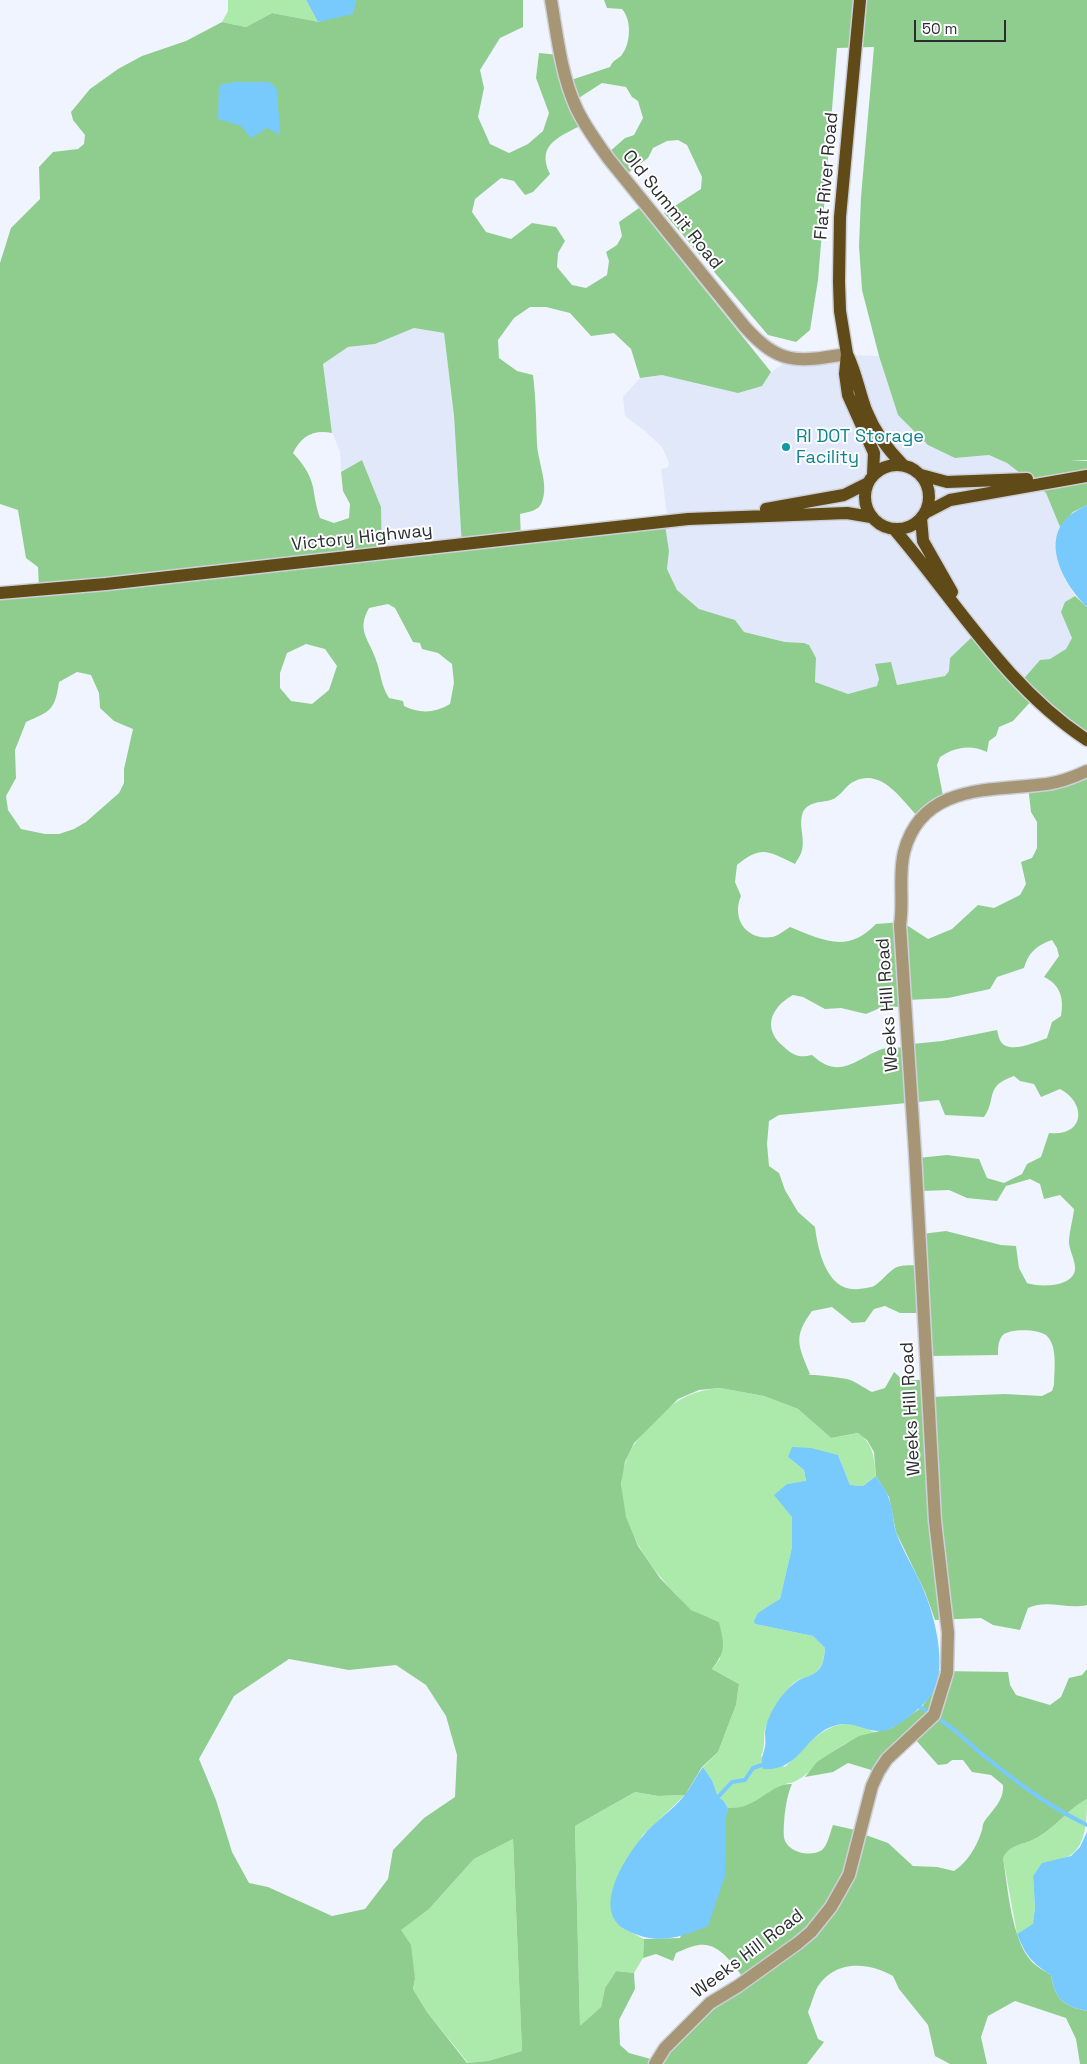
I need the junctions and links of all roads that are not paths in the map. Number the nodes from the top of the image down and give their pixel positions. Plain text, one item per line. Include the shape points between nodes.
1 (551, 0) edge
2 (860, 0) edge
3 (847, 354) junction
4 (903, 465) junction
5 (921, 475) junction
6 (1087, 476) edge
7 (1070, 478) junction
8 (871, 479) junction
9 (923, 516) junction
10 (727, 517) junction
11 (872, 517) junction
12 (894, 529) junction
13 (0, 593) edge
14 (980, 639) junction
15 (1087, 740) edge
16 (1087, 771) edge
17 (656, 2064) edge

1 - 3 street, Old Summit Road via 567,83 587,128 745,327 767,349 787,358 814,359
2 - 3 main road, Flat River Road via 839,248 840,311
3 - 4 main road, Flat River Road via 867,411 886,445
3 - 8 main road, Flat River Road via 848,395 874,453
4 - 5 main road
4 - 8 main road via 882,469
5 - 7 main road via 946,482
5 - 9 main road via 929,493
6 - 7 main road
7 - 9 main road via 950,500
8 - 10 main road, Victory Highway via 844,495
8 - 11 main road via 865,494 866,506
9 - 12 main road via 909,527
9 - 14 main road via 923,541
10 - 11 main road, Victory Highway via 847,513
10 - 13 main road, Victory Highway
11 - 12 main road
12 - 14 main road
14 - 15 main road via 1053,715
16 - 17 street, Weeks Hill Road via 1048,784 990,788 952,797 938,804 916,824 902,861 900,925 934,1511 948,1633 947,1673 939,1703 934,1715 887,1759 879,1771 872,1786 849,1875 822,1919 798,1943 710,2003 665,2048

